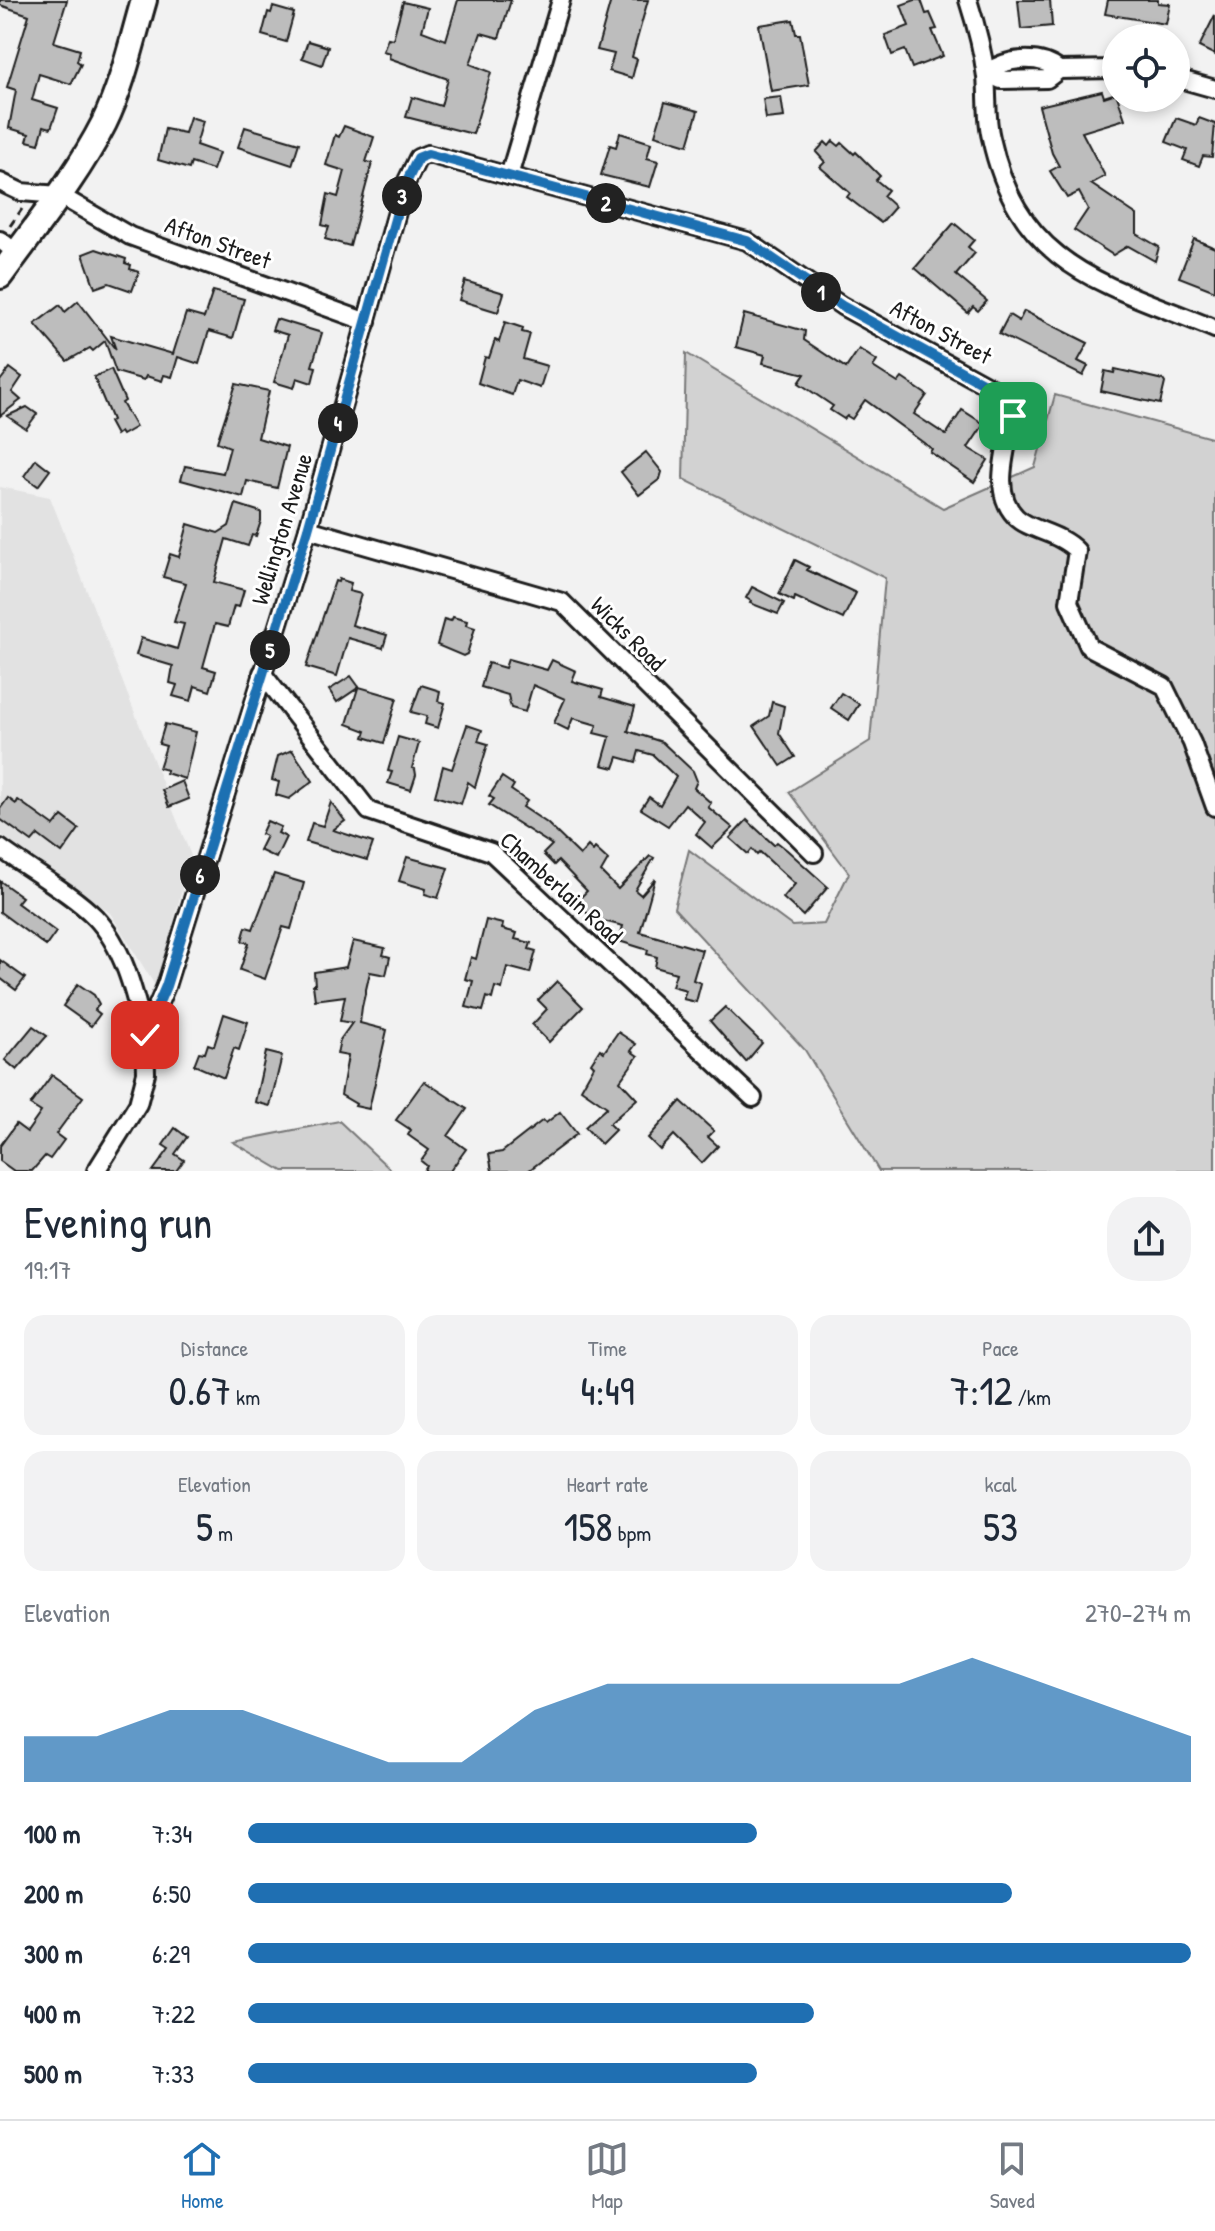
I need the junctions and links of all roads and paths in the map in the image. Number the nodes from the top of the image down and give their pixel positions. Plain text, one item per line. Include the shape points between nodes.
1 (144, 0) edge
2 (561, 0) edge
3 (968, 0) edge
4 (1102, 69) edge
5 (986, 73) junction
6 (1190, 82) edge
7 (1215, 89) edge
8 (509, 176) junction
9 (0, 182) edge
10 (59, 195) junction
11 (25, 206) dead end
12 (5, 257) edge
13 (367, 322) junction
14 (1215, 329) edge
15 (308, 529) junction
16 (262, 673) junction
17 (1215, 807) edge
18 (0, 848) edge
19 (814, 853) dead end
20 (145, 1035) junction
21 (753, 1098) dead end
22 (96, 1171) edge

1 - 10 main road via 105,121
2 - 8 street
3 - 5 street
4 - 5 street via 1059,70 1047,60 1000,62
5 - 14 street via 990,138 1022,219 1043,243 1084,275
6 - 7 street
8 - 13 street, Wellington Avenue via 428,154 418,158 404,187
8 - 17 street, Afton Street via 747,241 842,306 1013,400 1000,486 1016,517 1066,540 1077,551 1069,602 1089,647 1164,686
9 - 10 street via 21,192
10 - 12 main road
10 - 13 street, Afton Street via 130,236
11 - 12 path
13 - 15 street, Wellington Avenue
15 - 16 street, Wellington Avenue
15 - 19 street, Wicks Road via 562,602
16 - 20 street, Wellington Avenue via 166,986
16 - 21 street, Chamberlain Road via 369,811 491,852
18 - 20 street via 94,916 120,957
20 - 22 street, Wellington Avenue via 146,1073 138,1104

